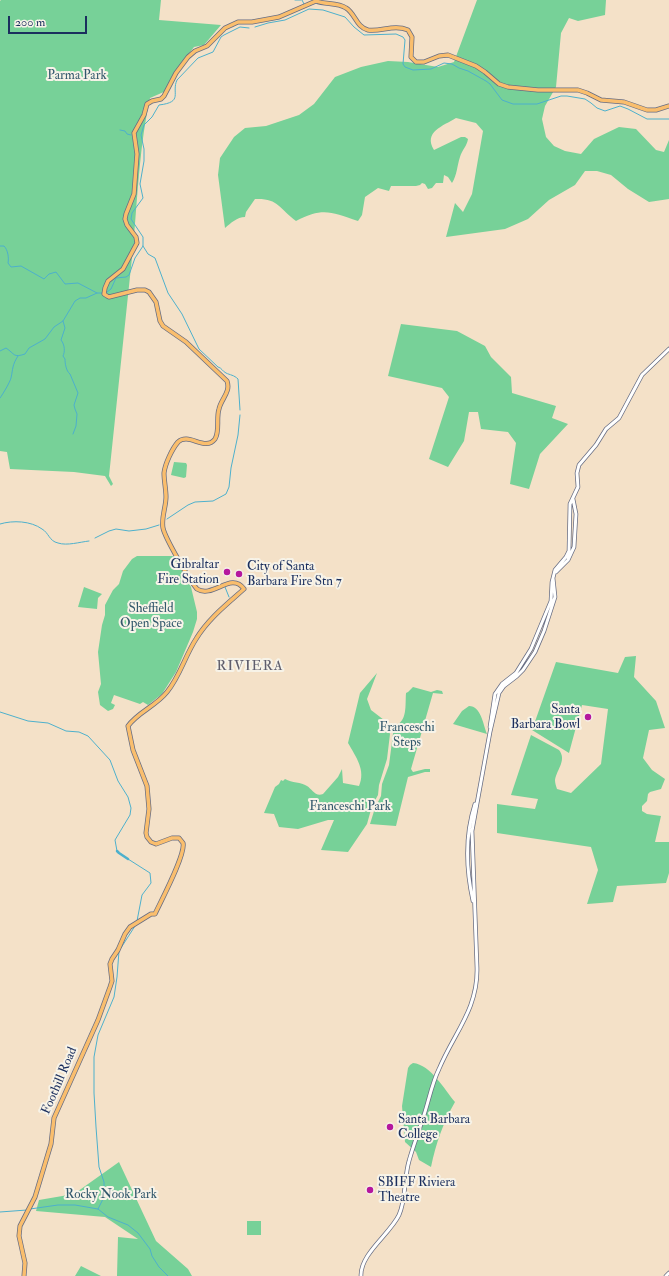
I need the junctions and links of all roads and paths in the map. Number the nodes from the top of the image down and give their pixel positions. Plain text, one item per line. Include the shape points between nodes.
1 (315, 1) edge
2 (669, 106) edge
3 (669, 350) edge
4 (553, 578) junction
5 (490, 732) junction
6 (669, 1274) edge
7 (24, 1276) edge
8 (361, 1276) edge
9 (666, 1276) edge

1 - 2 main road via 346,8 359,25 366,29 394,27 408,30 412,37 410,57 416,62 448,55 476,66 499,84 508,87 578,90 601,100 624,102 647,110
1 - 7 main road, Foothill Road via 279,17 238,22 225,28 207,46 188,57 164,97 147,104 134,133 137,154 134,194 126,217 127,225 136,237 137,243 123,269 110,279 104,290 108,296 137,290 149,292 156,302 160,321 164,326 186,342 228,381 228,391 218,410 215,439 207,444 191,439 182,440 177,443 171,454 164,472 166,498 163,525 167,538 197,589 207,592 234,582 244,588 199,634 181,670 164,696 128,726 133,750 147,786 148,838 156,844 178,838 184,846 155,914 130,927 110,964 110,987 54,1118 51,1144 35,1196 20,1226 19,1236 25,1263
3 - 4 street via 642,375 619,417 606,429 580,464 577,472 578,487 573,499 576,516 573,549 568,560
4 - 5 street via 551,601 531,649 516,673 502,684 495,694
4 - 5 street via 555,597 544,631 535,652 523,670 499,693
5 - 8 street via 472,834 478,971 473,1001 438,1069 409,1162 400,1212 365,1261
6 - 9 street

